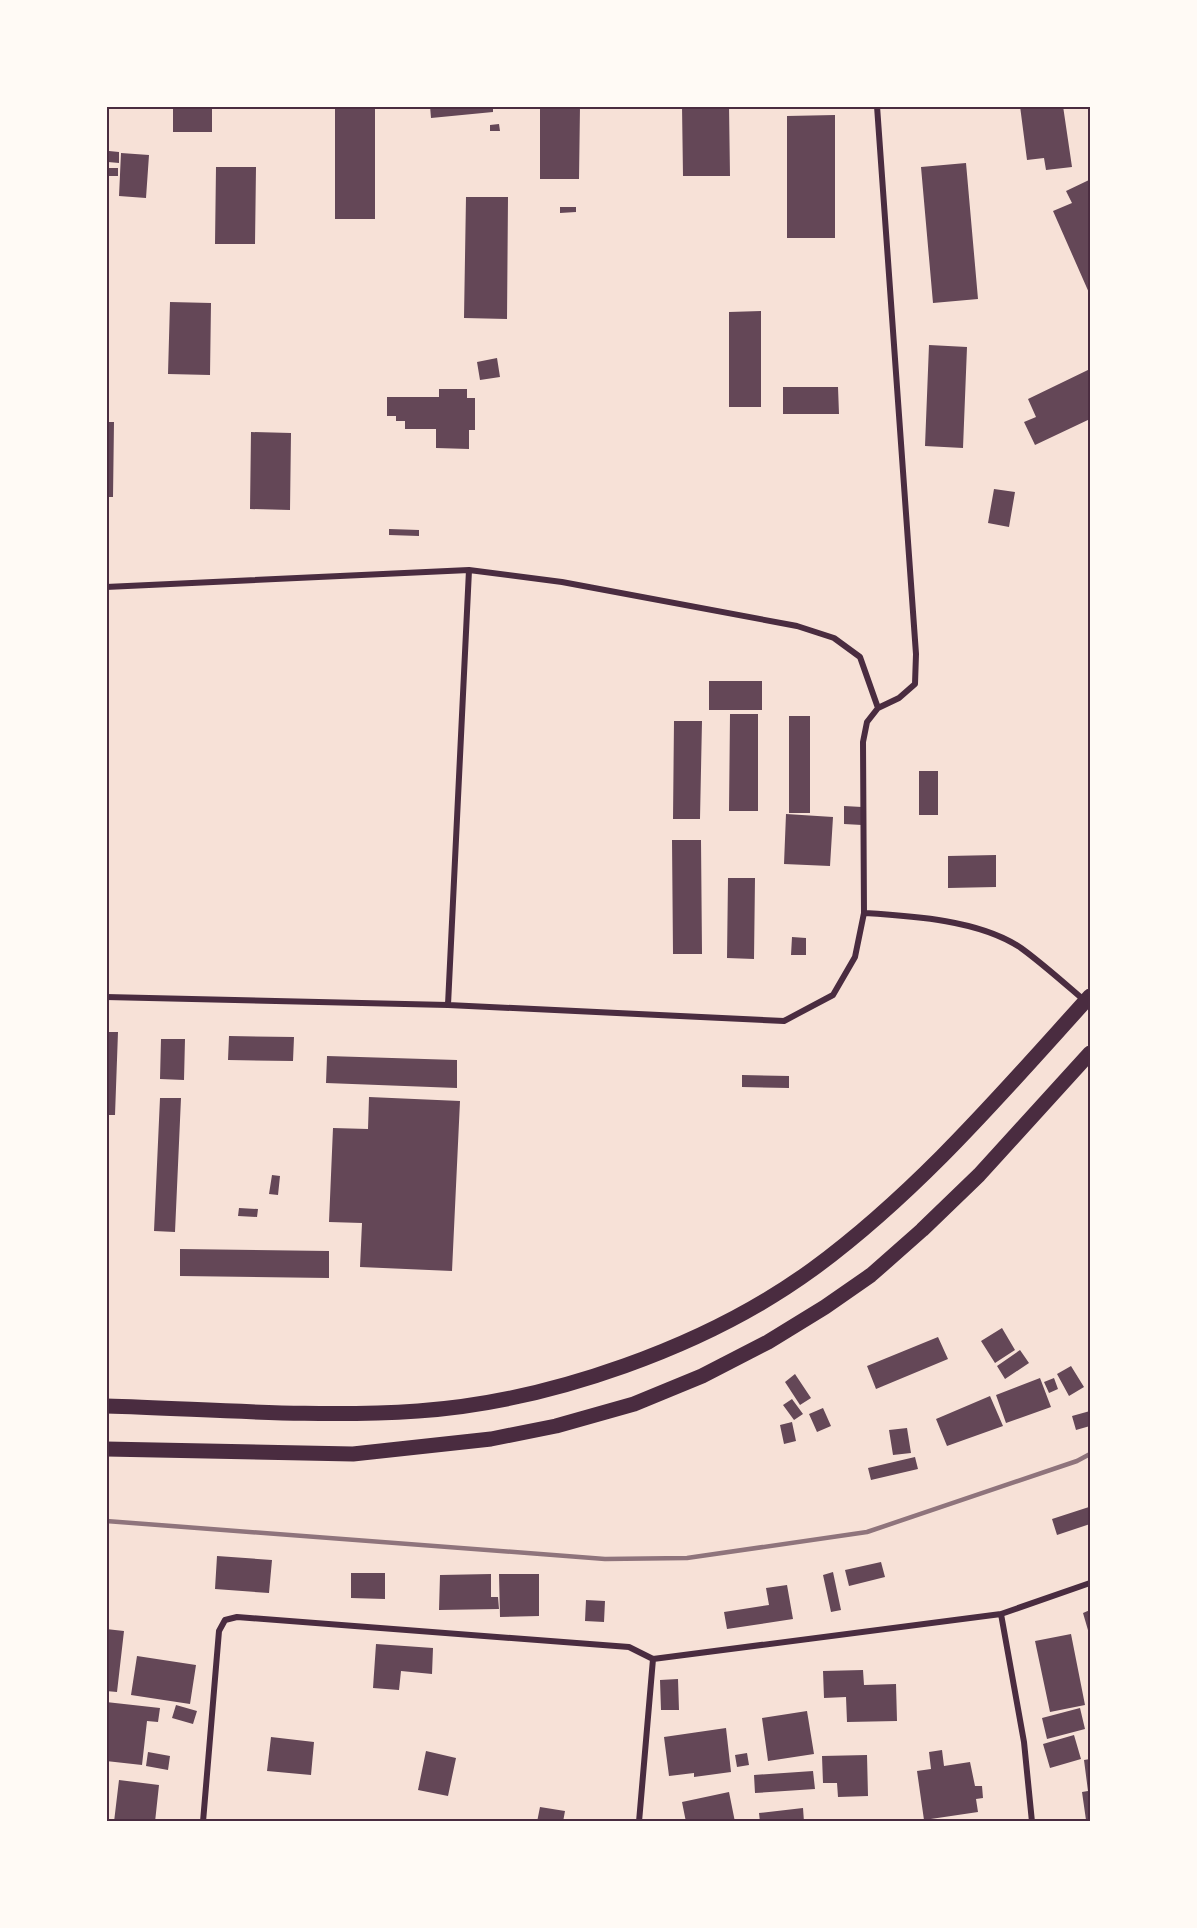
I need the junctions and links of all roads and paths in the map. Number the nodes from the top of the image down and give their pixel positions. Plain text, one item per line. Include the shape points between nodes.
1 (877, 106) edge
2 (470, 570) junction
3 (106, 587) edge
4 (878, 708) junction
5 (864, 913) junction
6 (106, 997) edge
7 (1088, 998) edge
8 (448, 1005) junction
9 (1090, 1053) edge
10 (106, 1406) edge
11 (106, 1449) edge
12 (1090, 1583) edge
13 (1001, 1614) junction
14 (653, 1659) junction
15 (203, 1821) edge
16 (639, 1821) edge
17 (1032, 1821) edge

1 - 4 street via 916,654 915,684 899,698
2 - 3 street
2 - 4 street via 621,593 797,626 834,638 860,657
2 - 8 street
4 - 5 street via 867,722 863,742
5 - 7 street via 925,917 994,934 1020,947
5 - 8 street via 855,957 833,995 783,1021
6 - 8 street
7 - 10 main road via 956,1143 851,1239 811,1271 688,1341 628,1365 548,1389 488,1403 420,1411 356,1414
9 - 11 main road via 979,1175 871,1275 768,1342 644,1400 556,1426 491,1439 364,1453
12 - 13 street
13 - 14 street
13 - 17 street via 1024,1743
14 - 15 street via 629,1647 237,1617 225,1620 219,1631
14 - 16 street

